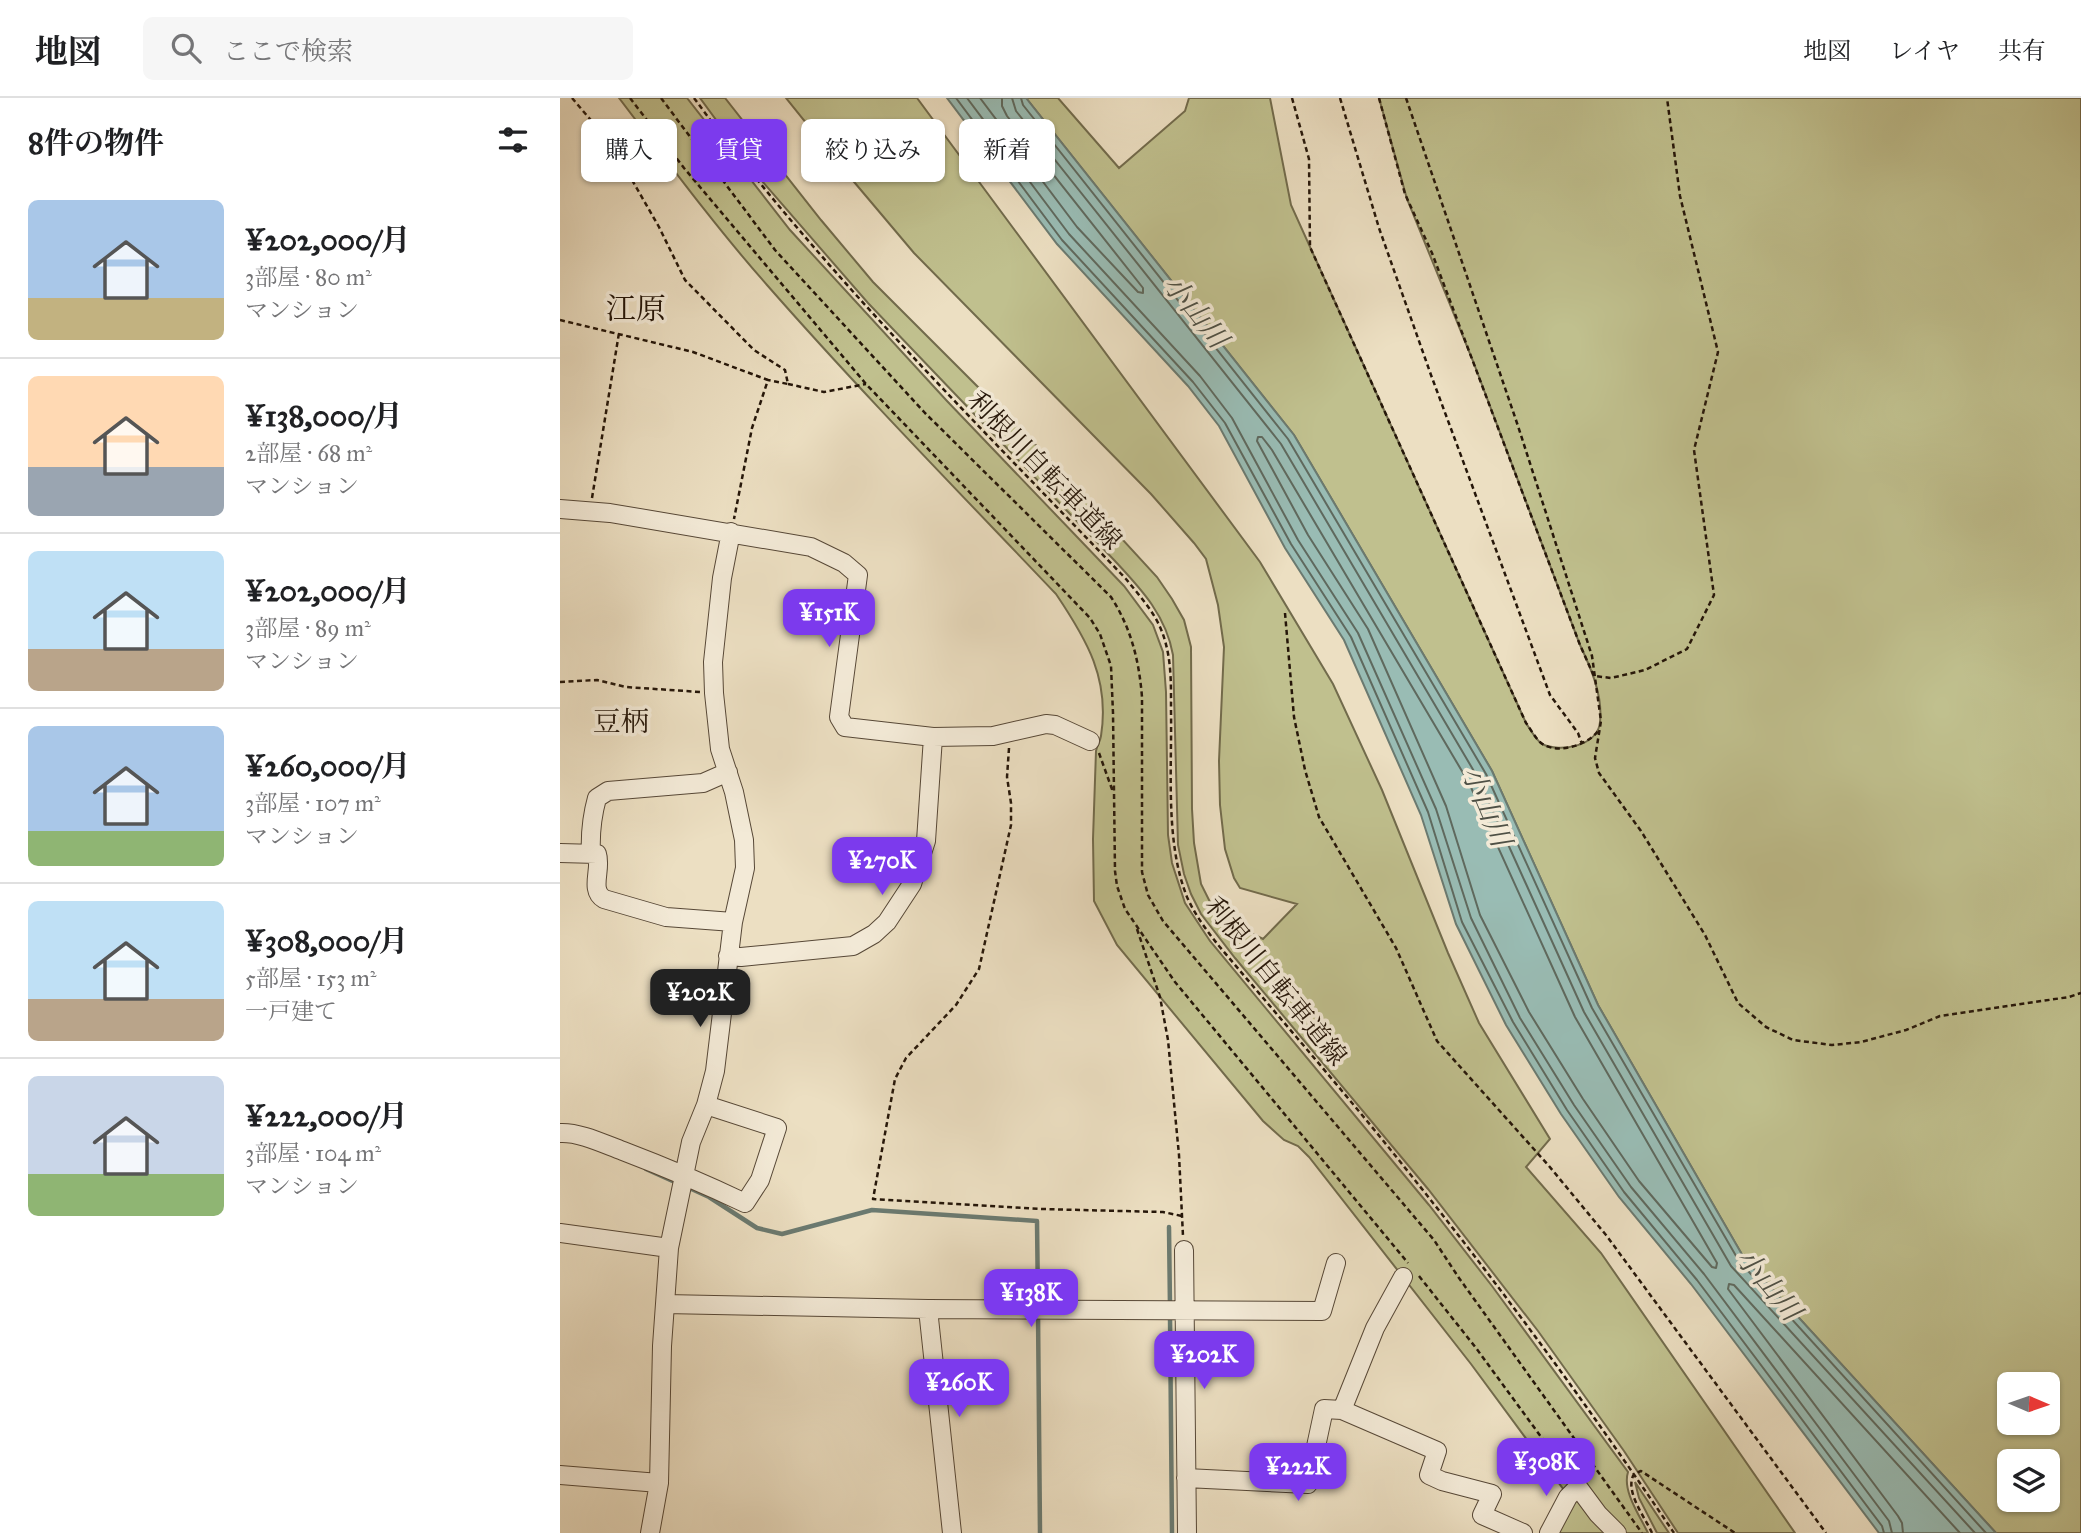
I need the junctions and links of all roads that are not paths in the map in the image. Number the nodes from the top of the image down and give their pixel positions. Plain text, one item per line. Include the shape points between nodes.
1 (560, 509) edge
2 (731, 532) junction
3 (933, 737) junction
4 (1090, 741) road end
5 (728, 772) junction
6 (560, 853) edge
7 (591, 853) junction
8 (733, 922) junction
9 (728, 956) junction
10 (706, 1105) junction
11 (560, 1133) edge
12 (685, 1175) junction
13 (560, 1233) edge
14 (669, 1248) junction
15 (1184, 1250) road end
16 (1336, 1263) dead end
17 (1411, 1274) road end
18 (665, 1304) junction
19 (928, 1309) junction
20 (1184, 1310) junction
21 (1333, 1409) junction
22 (560, 1475) edge
23 (1186, 1478) junction
24 (659, 1483) junction
25 (650, 1533) edge
26 (952, 1533) edge
27 (1187, 1533) edge
28 (1523, 1533) edge
29 (1549, 1533) edge
30 (1617, 1533) edge

1 - 2 street
2 - 3 street via 811,547 858,575 839,717 845,727
2 - 5 street via 713,662 720,749
3 - 4 street via 993,736 1046,724
3 - 9 street via 926,841 912,884 887,922 853,946
5 - 7 street via 704,783 608,791 597,797
5 - 8 street via 746,854
6 - 7 street
7 - 8 street via 599,859 596,889 604,899 666,917
8 - 9 street
9 - 10 street via 715,1070
10 - 12 street via 691,1142
10 - 12 street via 777,1128 760,1180 745,1203
11 - 12 street via 604,1144
12 - 14 street
13 - 14 street
14 - 18 street
15 - 20 street
16 - 20 street via 1322,1311
17 - 21 street via 1375,1328
18 - 19 street
18 - 24 street
19 - 20 street
19 - 26 street
20 - 23 street
21 - 23 street via 1308,1484
21 - 28 street via 1437,1451 1429,1475 1492,1494 1482,1515
22 - 24 street
23 - 27 street
24 - 25 street
29 - 30 street via 1578,1487

